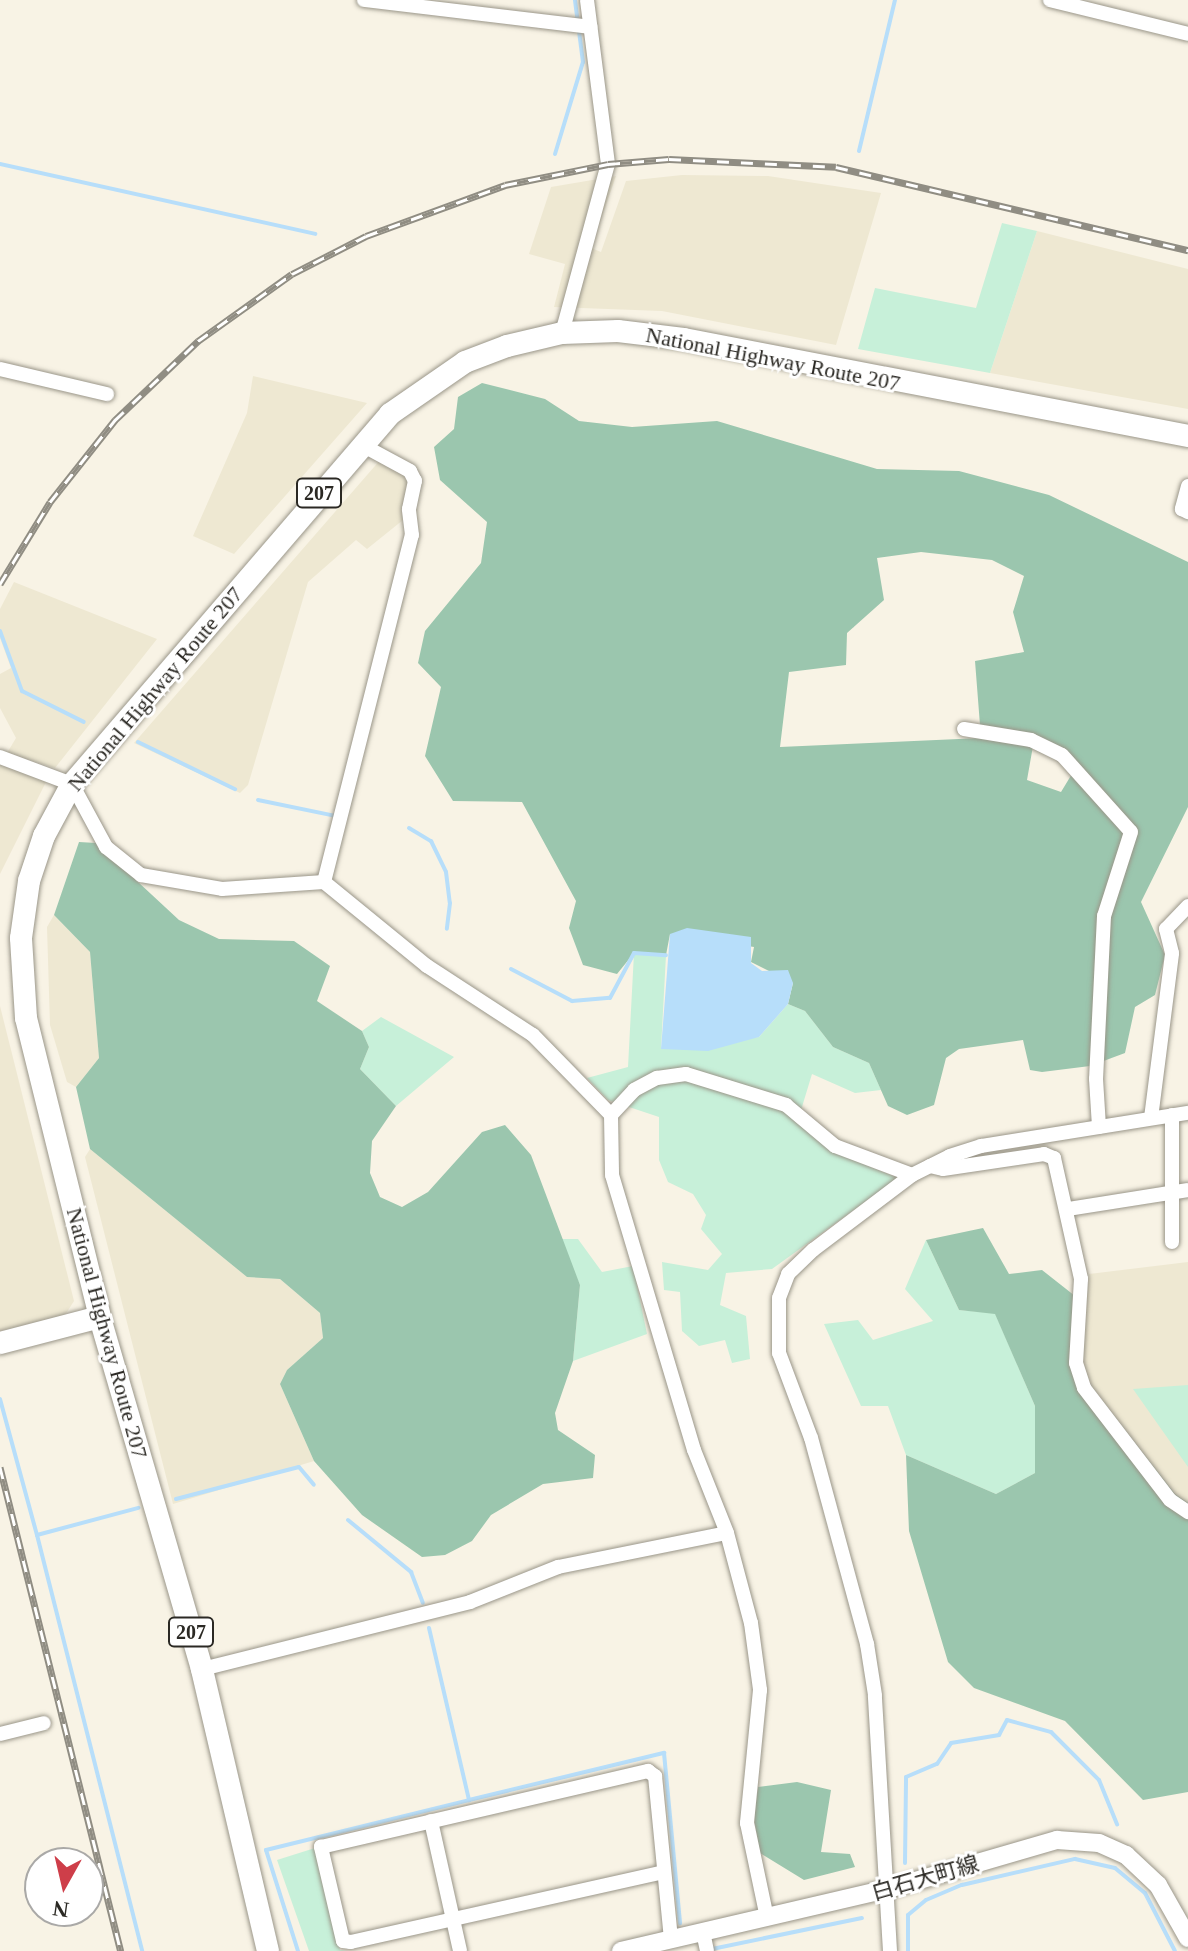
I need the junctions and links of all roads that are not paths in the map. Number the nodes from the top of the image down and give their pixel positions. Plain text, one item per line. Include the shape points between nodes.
1 (364, 0) edge
2 (587, 0) edge
3 (1050, 0) edge
4 (582, 27) junction
5 (1188, 34) edge
6 (562, 333) junction
7 (0, 369) edge
8 (107, 394) dead end
9 (1188, 436) edge
10 (360, 444) junction
11 (1188, 486) edge
12 (1188, 512) edge
13 (964, 729) dead end
14 (0, 757) edge
15 (72, 784) junction
16 (324, 882) junction
17 (1188, 906) edge
18 (1188, 1113) edge
19 (611, 1115) junction
20 (1172, 1115) junction
21 (1151, 1118) junction
22 (1099, 1127) junction
23 (930, 1166) junction
24 (912, 1175) junction
25 (1180, 1190) edge
26 (1068, 1209) junction
27 (1172, 1242) dead end
28 (100, 1317) junction
29 (0, 1343) edge
30 (1188, 1512) edge
31 (727, 1533) junction
32 (202, 1669) junction
33 (44, 1723) dead end
34 (0, 1734) edge
35 (431, 1821) junction
36 (664, 1872) junction
37 (888, 1889) junction
38 (767, 1918) junction
39 (453, 1919) junction
40 (1188, 1938) edge
41 (671, 1940) junction
42 (705, 1943) edge
43 (268, 1951) edge
44 (460, 1951) edge
45 (621, 1951) edge
46 (890, 1951) edge

1 - 4 street
2 - 4 street
3 - 5 street
4 - 6 street via 608,164
6 - 9 highway, National Highway Route 207 / 207 via 618,331 684,339
6 - 10 highway, National Highway Route 207 / 207 via 465,362 426,385
7 - 8 street
10 - 15 highway, National Highway Route 207 / 207
10 - 16 street via 410,471 415,481 409,509 412,535
11 - 12 street via 1182,509
13 - 22 street via 1031,740 1062,755 1131,832 1104,916 1096,1079
14 - 15 street
15 - 16 street via 106,847 141,875 222,889
15 - 28 highway, National Highway Route 207 / 207 via 44,836 29,881 21,938 26,1018
16 - 19 street via 427,966 533,1035
17 - 21 street via 1166,929 1172,953
18 - 20 street
19 - 24 street via 634,1090 657,1078 686,1074 786,1105 835,1146
19 - 31 street via 612,1175 694,1450
20 - 21 street
20 - 25 street
21 - 22 street
22 - 23 street via 981,1146
23 - 24 street
23 - 26 street via 943,1169 1044,1154 1058,1167
24 - 37 street via 788,1274 776,1325 779,1353 811,1438 867,1644
25 - 26 street
25 - 27 street
26 - 30 street via 1082,1297 1076,1363 1084,1388 1170,1500
28 - 29 highway
28 - 32 highway, National Highway Route 207 / 207
31 - 32 street via 558,1567 470,1602
31 - 38 street via 751,1623 760,1690 747,1823
32 - 43 highway, National Highway Route 207 / 207
33 - 34 street
35 - 36 street via 648,1771 655,1776
35 - 39 street
35 - 39 street via 321,1847 343,1941
36 - 39 street
36 - 41 street
37 - 38 main road, 白石大町線
37 - 40 main road, 白石大町線 via 1057,1840 1099,1843 1126,1855 1158,1885
37 - 46 street
38 - 42 main road, 白石大町線
39 - 44 street
41 - 42 main road, 白石大町線
41 - 45 main road, 白石大町線

